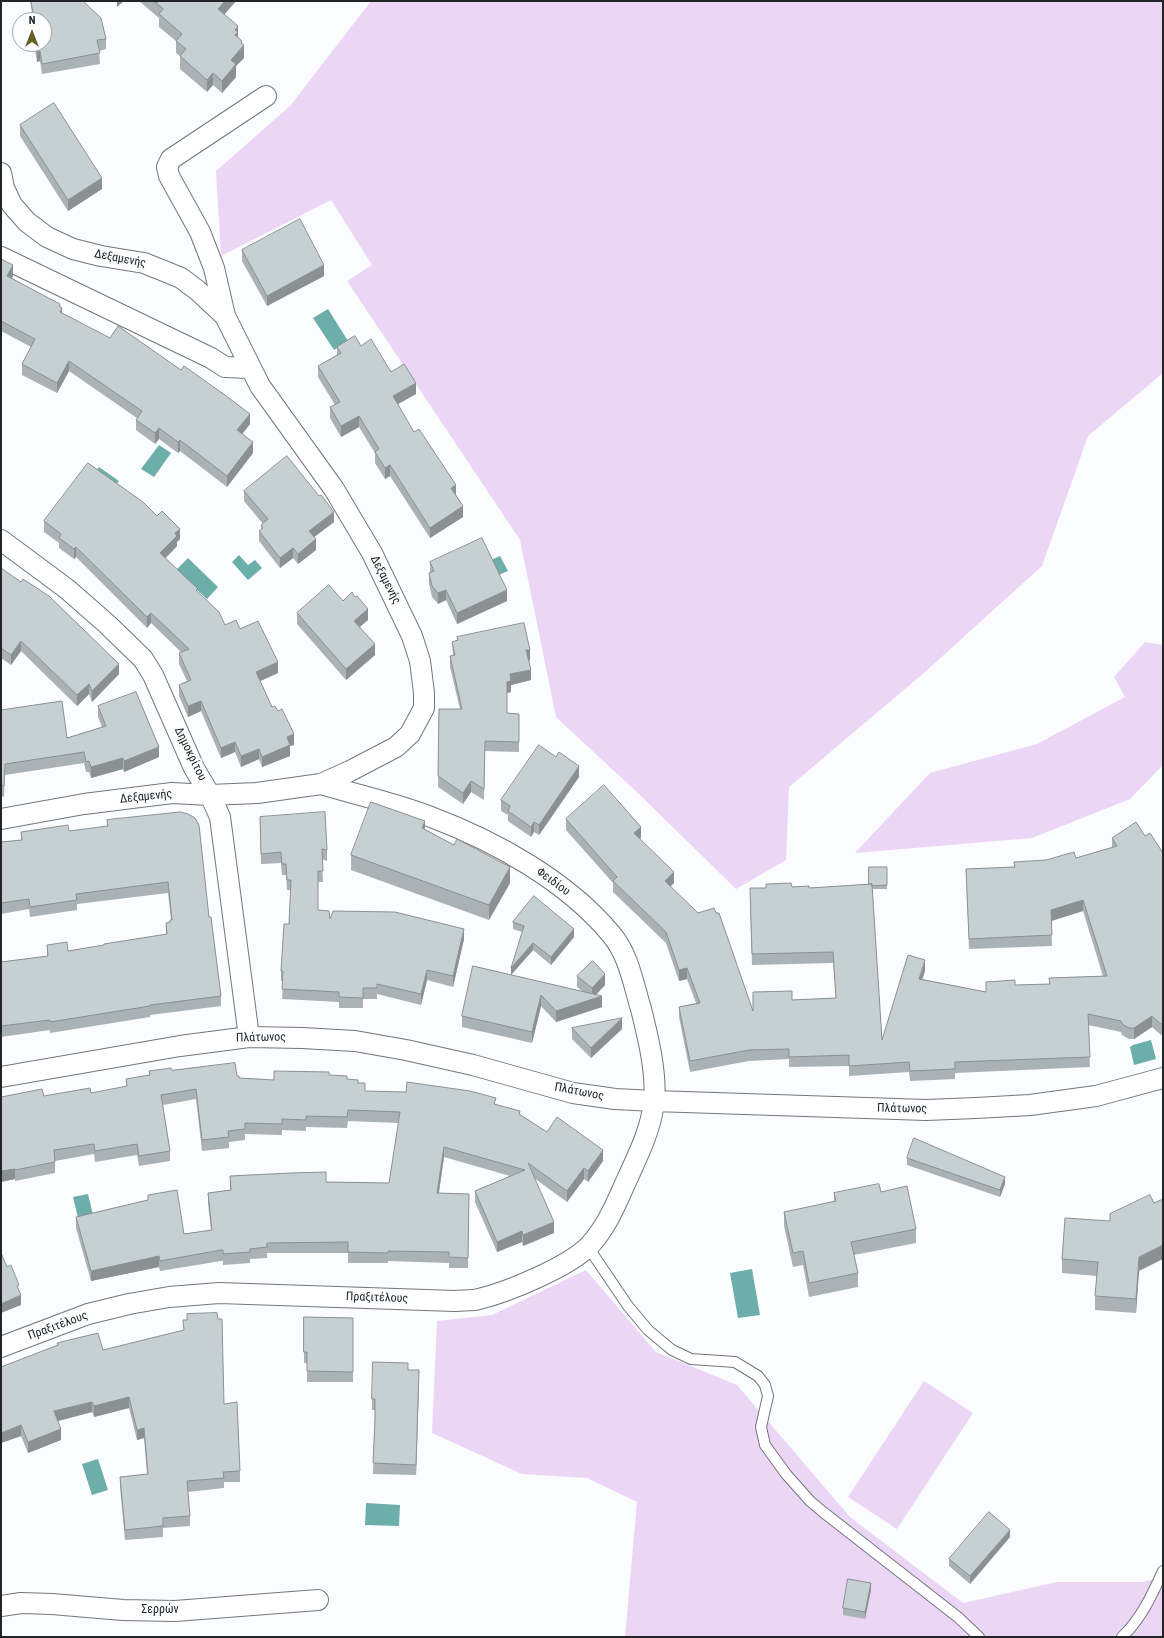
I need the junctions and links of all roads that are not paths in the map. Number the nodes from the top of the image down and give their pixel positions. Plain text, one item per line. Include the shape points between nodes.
1 (266, 96) dead end
2 (1, 173) edge
3 (1, 257) edge
4 (225, 316) junction
5 (250, 368) junction
6 (1, 540) edge
7 (321, 784) junction
8 (210, 794) junction
9 (1, 819) edge
10 (249, 1037) junction
11 (1, 1077) edge
12 (1162, 1080) edge
13 (654, 1101) junction
14 (588, 1247) junction
15 (1, 1347) edge
16 (1163, 1571) edge
17 (318, 1600) dead end
18 (1, 1606) edge
19 (979, 1637) edge
20 (1122, 1637) edge

1 - 4 street via 171,159 167,166 169,176 203,239 214,268
2 - 4 street, Δεξαμενής via 4,188 12,205 27,222 47,237 73,249 144,263 181,278
3 - 5 street via 225,367
4 - 5 street, Δεξαμενής
5 - 7 street, Δεξαμενής via 260,386 334,489 357,528 405,620 420,661 424,708 410,734 396,746 350,772
6 - 8 street, Δημοκρίτου via 67,589 142,659 153,675 194,768
7 - 8 street, Δεξαμενής via 257,793
7 - 13 street, Φειδίου via 430,816 487,841 566,890 586,909 622,950 629,969 653,1064
8 - 9 street, Δεξαμενής via 172,793 84,804
8 - 10 street, Δημοκρίτου via 220,817
10 - 11 street, Πλάτωνος via 180,1046
10 - 13 street, Πλάτωνος via 355,1041 473,1065 573,1093
12 - 13 street, Πλάτωνος via 1096,1096 1030,1105 926,1110
13 - 14 street, Πραξιτέλους via 646,1140 609,1217
14 - 15 street, Πραξιτέλους via 540,1276 477,1300 219,1293 176,1296 88,1314
14 - 19 lane via 628,1306 648,1330 672,1350 692,1359 735,1362 758,1376 765,1385 768,1396 761,1427 765,1445 786,1474 823,1512 959,1618
16 - 20 lane via 1134,1625
17 - 18 street, Σερρών via 175,1611 21,1603

